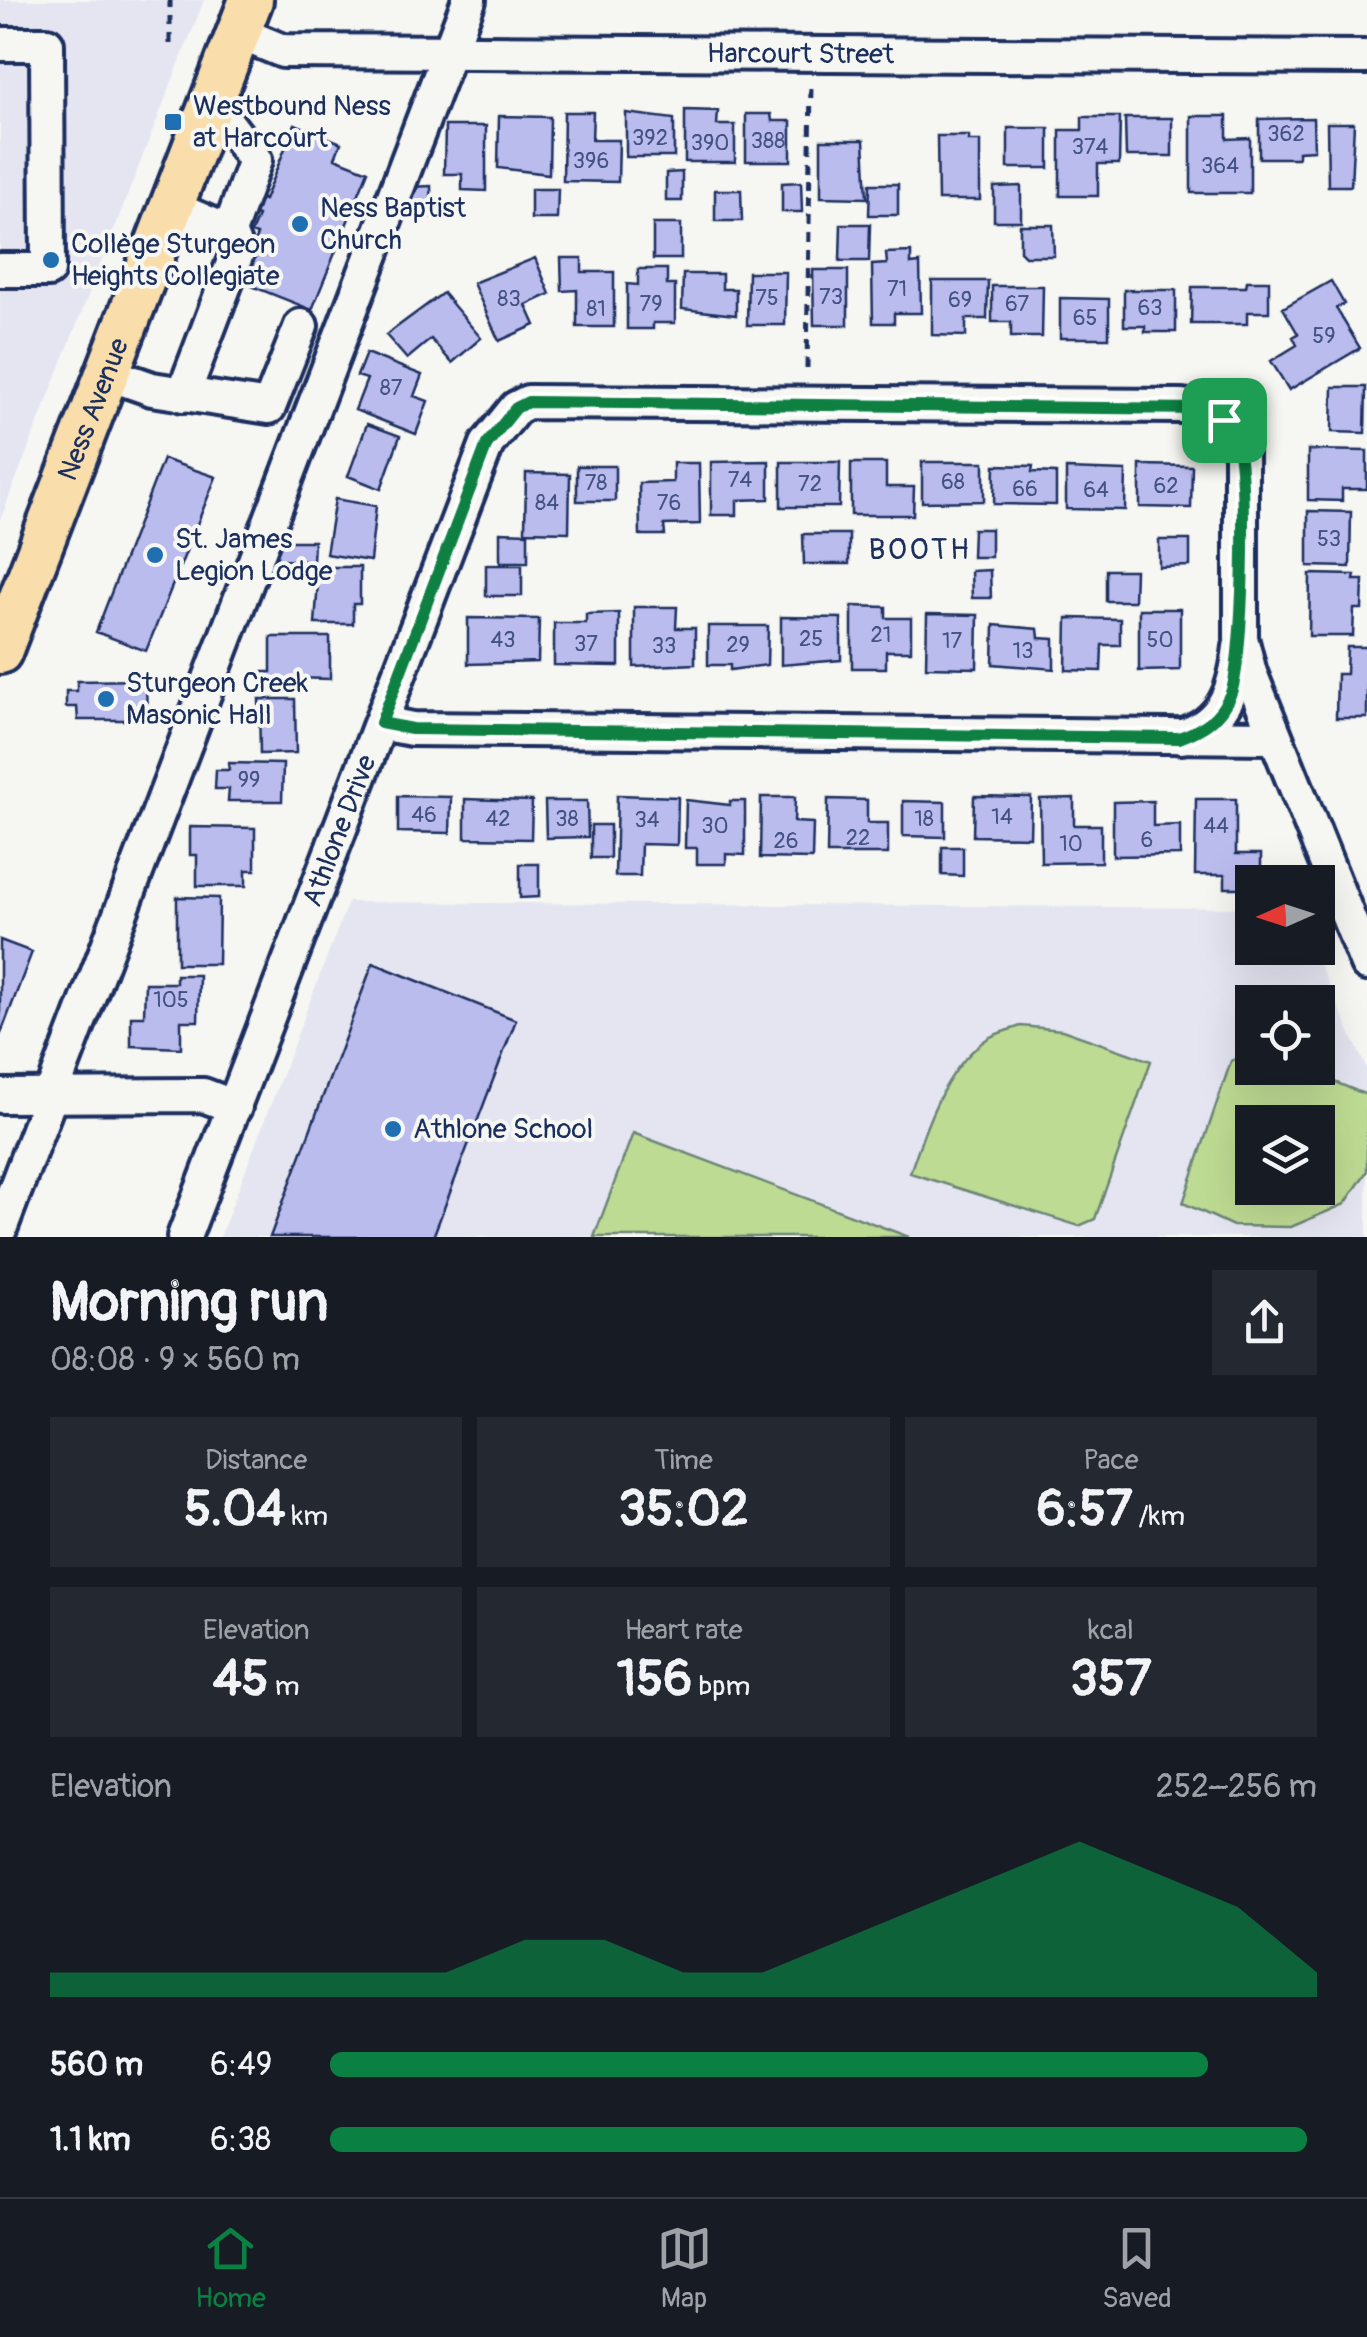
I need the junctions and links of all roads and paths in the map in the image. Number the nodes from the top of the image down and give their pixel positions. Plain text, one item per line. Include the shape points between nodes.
1 (170, 0) edge
2 (468, 0) edge
3 (245, 17) edge
4 (0, 44) edge
5 (170, 44) dead end
6 (450, 52) junction
7 (1367, 57) edge
8 (810, 82) dead end
9 (212, 102) junction
10 (171, 207) junction
11 (229, 232) junction
12 (0, 270) edge
13 (302, 326) dead end
14 (807, 368) dead end
15 (106, 373) junction
16 (183, 395) junction
17 (1241, 638) junction
18 (0, 652) edge
19 (381, 723) junction
20 (1274, 737) junction
21 (1179, 738) junction
22 (1367, 964) edge
23 (0, 1096) edge
24 (50, 1096) junction
25 (234, 1107) junction
26 (0, 1229) edge
27 (184, 1237) edge

1 - 5 path
2 - 6 street
3 - 6 street, Harcourt Street via 283,50
3 - 9 main road, Ness Avenue
4 - 12 street via 47,44 48,270
6 - 7 street, Harcourt Street
6 - 24 street
8 - 14 path
9 - 10 main road, Ness Avenue
9 - 11 street via 255,160
10 - 11 street
10 - 15 main road, Ness Avenue
11 - 16 street via 237,253
13 - 16 street via 269,407
15 - 16 street
15 - 18 main road, Ness Avenue
17 - 19 street, Athlone Drive via 1241,452 1224,420 1203,409 528,402 487,444
17 - 20 street, Athlone Drive
17 - 21 street, Athlone Drive via 1232,692 1220,714
19 - 21 street via 412,729
19 - 25 street, Athlone Drive
20 - 21 street
20 - 22 street, Athlone Drive
23 - 24 street
24 - 25 street via 204,1095
24 - 26 street
25 - 27 street, Athlone Drive

